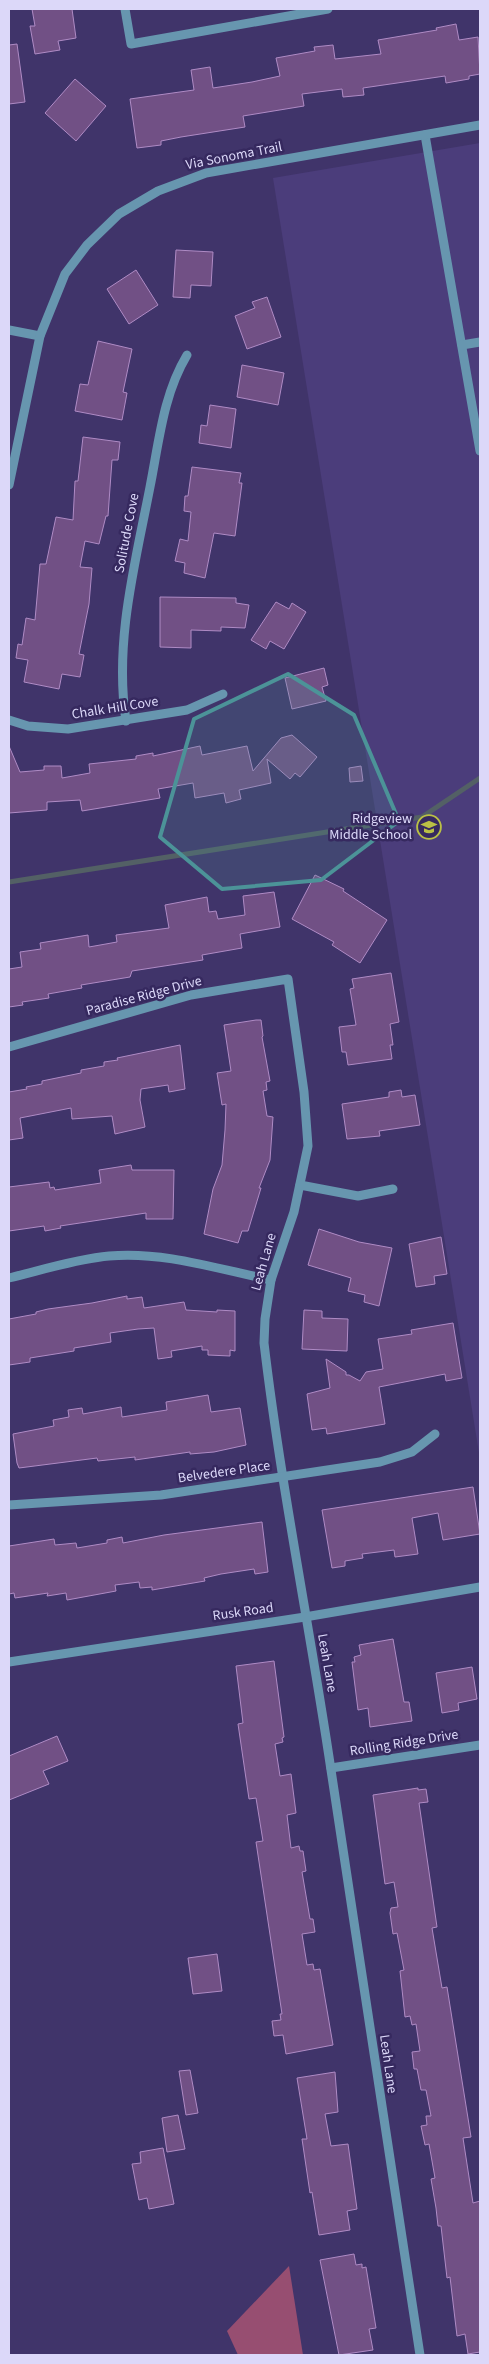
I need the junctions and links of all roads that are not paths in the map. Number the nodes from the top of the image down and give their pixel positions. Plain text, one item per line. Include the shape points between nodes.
1 (125, 9) edge
2 (328, 9) edge
3 (480, 125) edge
4 (426, 135) junction
5 (9, 330) edge
6 (40, 336) junction
7 (480, 342) edge
8 (462, 345) junction
9 (187, 355) dead end
10 (480, 452) edge
11 (9, 486) edge
12 (223, 694) dead end
13 (9, 720) edge
14 (126, 721) junction
15 (288, 978) joint
16 (9, 1047) edge
17 (300, 1185) junction
18 (393, 1189) dead end
19 (9, 1278) edge
20 (271, 1280) junction
21 (435, 1434) dead end
22 (284, 1477) junction
23 (9, 1505) edge
24 (480, 1587) edge
25 (305, 1617) junction
26 (9, 1662) edge
27 (480, 1745) edge
28 (331, 1768) junction
29 (420, 2355) edge

1 - 2 street via 131,44
3 - 4 street, Via Sonoma Trail
4 - 6 street, Via Sonoma Trail via 206,174 158,190 119,214 74,260
4 - 8 street
5 - 6 street
6 - 11 street, Via Sonoma Trail
7 - 8 street
8 - 10 street
9 - 14 street, Solitude Cove via 168,395 127,606 122,656 122,699
12 - 14 street, Chalk Hill Cove via 196,708
13 - 14 street, Chalk Hill Cove via 57,729
15 - 16 street, Paradise Ridge Drive via 192,995
15 - 17 street, Leah Lane via 308,1146
17 - 18 street via 358,1196
17 - 20 street, Leah Lane
19 - 20 street via 108,1256 134,1255 160,1257
20 - 22 street, Leah Lane via 264,1344
21 - 22 street, Belvedere Place via 412,1452 398,1458
22 - 23 street, Belvedere Place via 161,1495
22 - 25 street, Leah Lane
24 - 25 street, Rusk Road
25 - 26 street, Rusk Road
25 - 28 street, Leah Lane
27 - 28 street, Rolling Ridge Drive
28 - 29 street, Leah Lane

